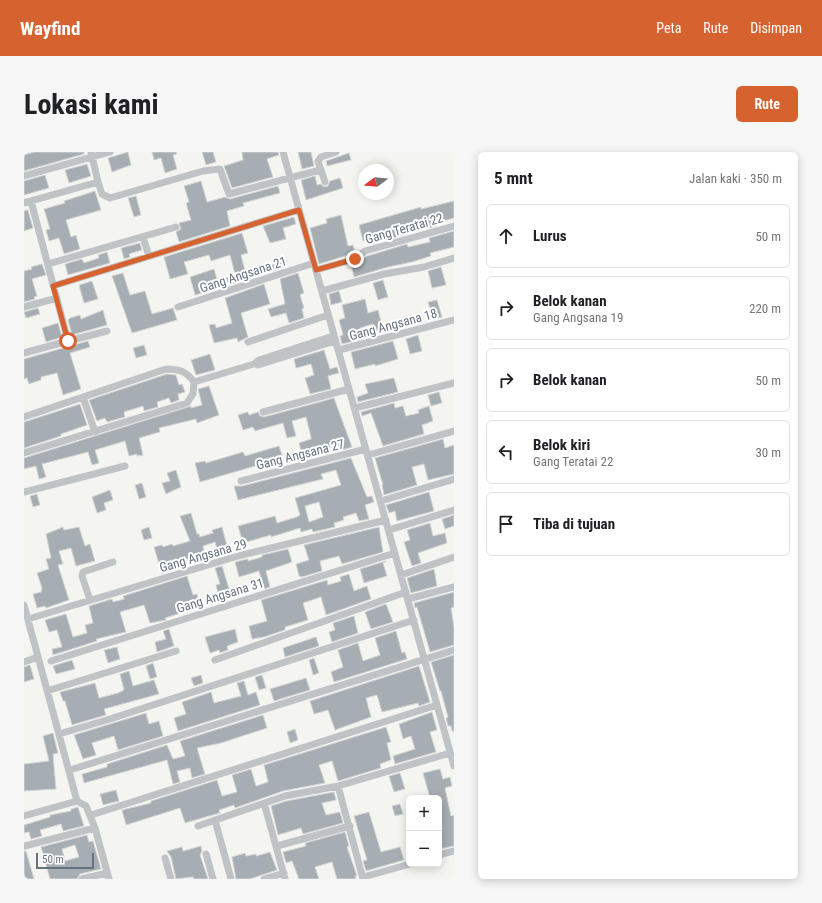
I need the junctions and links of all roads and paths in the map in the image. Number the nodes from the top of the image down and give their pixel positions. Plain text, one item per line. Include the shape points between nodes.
1 (110, 152) edge
2 (283, 152) edge
3 (336, 152) edge
4 (91, 155) edge
5 (320, 170) junction
6 (24, 176) edge
7 (291, 178) junction
8 (98, 182) junction
9 (324, 182) dead end
10 (28, 202) edge
11 (299, 210) junction
12 (454, 226) edge
13 (176, 227) dead end
14 (143, 237) junction
15 (149, 256) junction
16 (454, 258) edge
17 (48, 264) junction
18 (315, 266) junction
19 (53, 286) junction
20 (322, 291) junction
21 (56, 298) junction
22 (24, 307) edge
23 (178, 307) dead end
24 (328, 315) junction
25 (454, 320) edge
26 (107, 331) dead end
27 (334, 338) junction
28 (68, 341) junction
29 (248, 342) dead end
30 (339, 350) junction
31 (24, 353) edge
32 (194, 382) junction
33 (454, 383) edge
34 (349, 389) junction
35 (83, 397) junction
36 (355, 408) junction
37 (263, 412) dead end
38 (24, 417) edge
39 (454, 431) edge
40 (95, 432) junction
41 (367, 452) junction
42 (24, 453) edge
43 (125, 466) dead end
44 (454, 479) edge
45 (241, 482) dead end
46 (24, 492) edge
47 (381, 501) junction
48 (454, 510) edge
49 (386, 520) junction
50 (389, 530) junction
51 (396, 553) junction
52 (454, 557) edge
53 (113, 562) dead end
54 (401, 575) junction
55 (454, 587) edge
56 (407, 596) junction
57 (90, 600) junction
58 (24, 605) edge
59 (28, 619) junction
60 (414, 620) junction
61 (454, 650) edge
62 (176, 651) dead end
63 (38, 657) junction
64 (215, 660) dead end
65 (425, 660) junction
66 (52, 661) dead end
67 (24, 662) edge
68 (47, 691) junction
69 (437, 705) junction
70 (59, 734) junction
71 (452, 757) edge
72 (454, 766) edge
73 (70, 770) junction
74 (338, 786) junction
75 (77, 801) junction
76 (264, 803) junction
77 (90, 815) junction
78 (24, 816) edge
79 (215, 820) junction
80 (198, 826) dead end
81 (350, 826) junction
82 (95, 828) junction
83 (24, 846) edge
84 (277, 846) junction
85 (454, 851) edge
86 (206, 854) dead end
87 (442, 854) edge
88 (165, 858) dead end
89 (406, 865) edge
90 (108, 876) edge
91 (285, 876) edge
92 (363, 878) edge
93 (82, 879) edge
94 (171, 879) edge
95 (213, 879) edge
96 (231, 879) edge
97 (264, 879) edge

1 - 4 street
2 - 7 street
3 - 5 street via 321,157 318,161
4 - 6 street
4 - 8 street
5 - 7 street
5 - 9 street
7 - 8 street via 229,194 222,171 219,169 110,198 102,194
7 - 11 street
8 - 10 street
10 - 17 street
11 - 15 street
11 - 18 street
12 - 18 street, Gang Teratai 22 via 365,251 355,259
13 - 14 street
14 - 15 street
14 - 17 street
15 - 19 street
16 - 20 street via 424,268 384,274
17 - 19 street
18 - 20 street
18 - 23 street, Gang Angsana 21
19 - 21 street
20 - 24 street
21 - 22 street
21 - 28 street
24 - 27 street
24 - 29 street
25 - 30 street, Gang Angsana 18
26 - 28 street
27 - 30 street
27 - 32 street
28 - 31 street
30 - 34 street
32 - 35 street via 178,369 166,369
32 - 40 street via 193,394 187,403
33 - 36 street
34 - 36 street
34 - 37 street
35 - 38 street
35 - 40 street
36 - 41 street
39 - 41 street, Gang Angsana 27
40 - 42 street
41 - 45 street, Gang Angsana 27
41 - 47 street
43 - 46 street
44 - 47 street
47 - 49 street
48 - 50 street
49 - 50 street
49 - 57 street, Gang Angsana 29 via 238,556
50 - 51 street
51 - 54 street
51 - 66 street, Gang Angsana 31
52 - 54 street
53 - 57 street via 83,572
54 - 56 street
55 - 56 street
56 - 60 street
56 - 64 street
57 - 59 street, Gang Angsana 29
58 - 59 street
59 - 63 street
60 - 65 street
60 - 70 street
61 - 65 street
62 - 68 street
63 - 67 street
63 - 68 street
65 - 69 street
65 - 73 street
68 - 70 street
69 - 71 street
69 - 77 street
70 - 73 street
71 - 72 street
71 - 74 street
73 - 75 street
74 - 76 street via 285,796
74 - 81 street
75 - 77 street via 86,806
75 - 78 street
76 - 79 street
76 - 84 street
77 - 82 street
79 - 80 street
79 - 96 street
81 - 84 street
81 - 92 street
82 - 83 street
82 - 90 street
84 - 91 street
85 - 87 street
86 - 95 street
88 - 94 street
89 - 92 street
90 - 93 street
91 - 97 street

